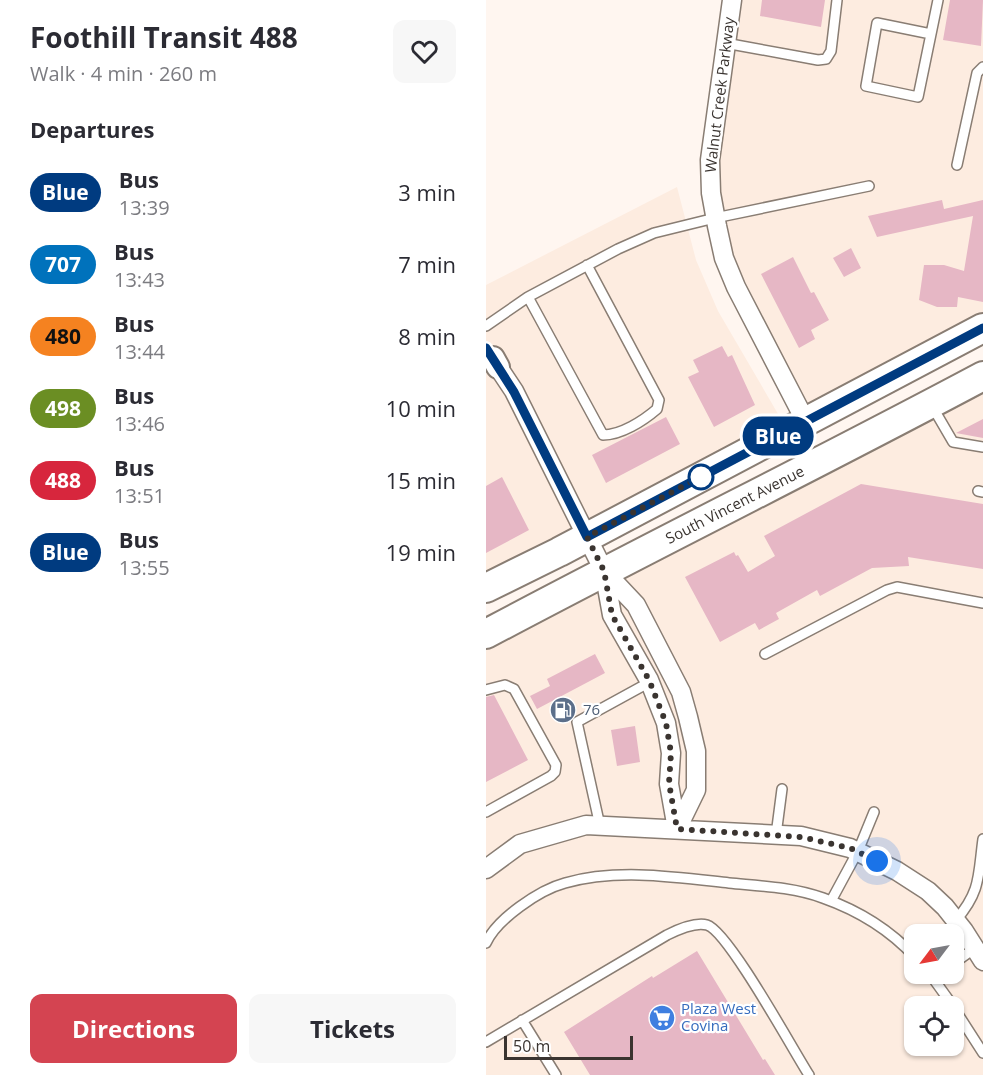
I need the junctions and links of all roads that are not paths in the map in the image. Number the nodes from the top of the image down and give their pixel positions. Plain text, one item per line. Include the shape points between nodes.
1 (732, 0) edge
2 (938, 0) edge
3 (837, 4) edge
4 (931, 34) junction
5 (725, 43) junction
6 (983, 66) edge
7 (957, 165) dead end
8 (869, 186) dead end
9 (715, 218) junction
10 (587, 265) junction
11 (528, 297) junction
12 (486, 326) edge
13 (983, 328) edge
14 (492, 361) edge
15 (983, 376) edge
16 (931, 404) junction
17 (806, 422) junction
18 (983, 447) edge
19 (587, 537) junction
20 (604, 571) junction
21 (486, 588) edge
22 (983, 603) edge
23 (486, 634) edge
24 (765, 654) dead end
25 (650, 682) junction
26 (486, 690) edge
27 (782, 789) dead end
28 (486, 812) edge
29 (874, 812) dead end
30 (600, 826) junction
31 (677, 829) junction
32 (776, 835) junction
33 (983, 839) edge
34 (858, 852) junction
35 (486, 869) edge
36 (831, 901) junction
37 (956, 920) junction
38 (486, 943) edge
39 (904, 947) edge
40 (979, 955) edge
41 (964, 960) edge
42 (522, 1020) junction
43 (964, 1023) edge
44 (486, 1029) edge
45 (489, 1040) edge
46 (983, 1053) edge
47 (556, 1075) edge
48 (808, 1075) edge

1 - 5 street, Walnut Creek Parkway
2 - 4 lane
3 - 5 lane via 831,51 826,58 818,60
4 - 4 lane via 918,97 866,86 877,23
5 - 9 street, Walnut Creek Parkway via 710,160
6 - 7 lane via 976,73
8 - 9 lane
9 - 10 lane via 654,233
9 - 17 street, Walnut Creek Parkway via 724,258 736,287
10 - 11 lane
10 - 11 lane via 659,400 657,409 647,418 603,435
11 - 12 lane
13 - 17 main road
14 - 19 street via 514,392
15 - 16 main road, South Vincent Avenue
16 - 18 lane via 953,442
16 - 20 main road, South Vincent Avenue
17 - 19 main road
19 - 20 street
19 - 21 main road
20 - 23 main road, South Vincent Avenue
20 - 25 street via 612,615
20 - 31 street via 636,605 681,692 696,751 696,790
22 - 24 lane via 897,587
25 - 30 lane via 577,722
25 - 31 street via 666,723 671,753 669,783
26 - 28 lane via 505,685 514,689 556,765 551,776
27 - 32 lane
29 - 34 lane
30 - 31 street
30 - 35 street via 586,825 520,844
31 - 32 street
32 - 34 street via 828,842
33 - 37 lane via 976,890
34 - 36 lane
34 - 37 street via 928,891
36 - 38 lane via 785,888 601,876 556,886 501,923
36 - 39 lane via 857,912
37 - 40 street
40 - 41 lane
42 - 45 lane
42 - 47 lane
42 - 48 lane via 666,935 705,924 716,929 735,954
43 - 46 lane
44 - 45 lane

